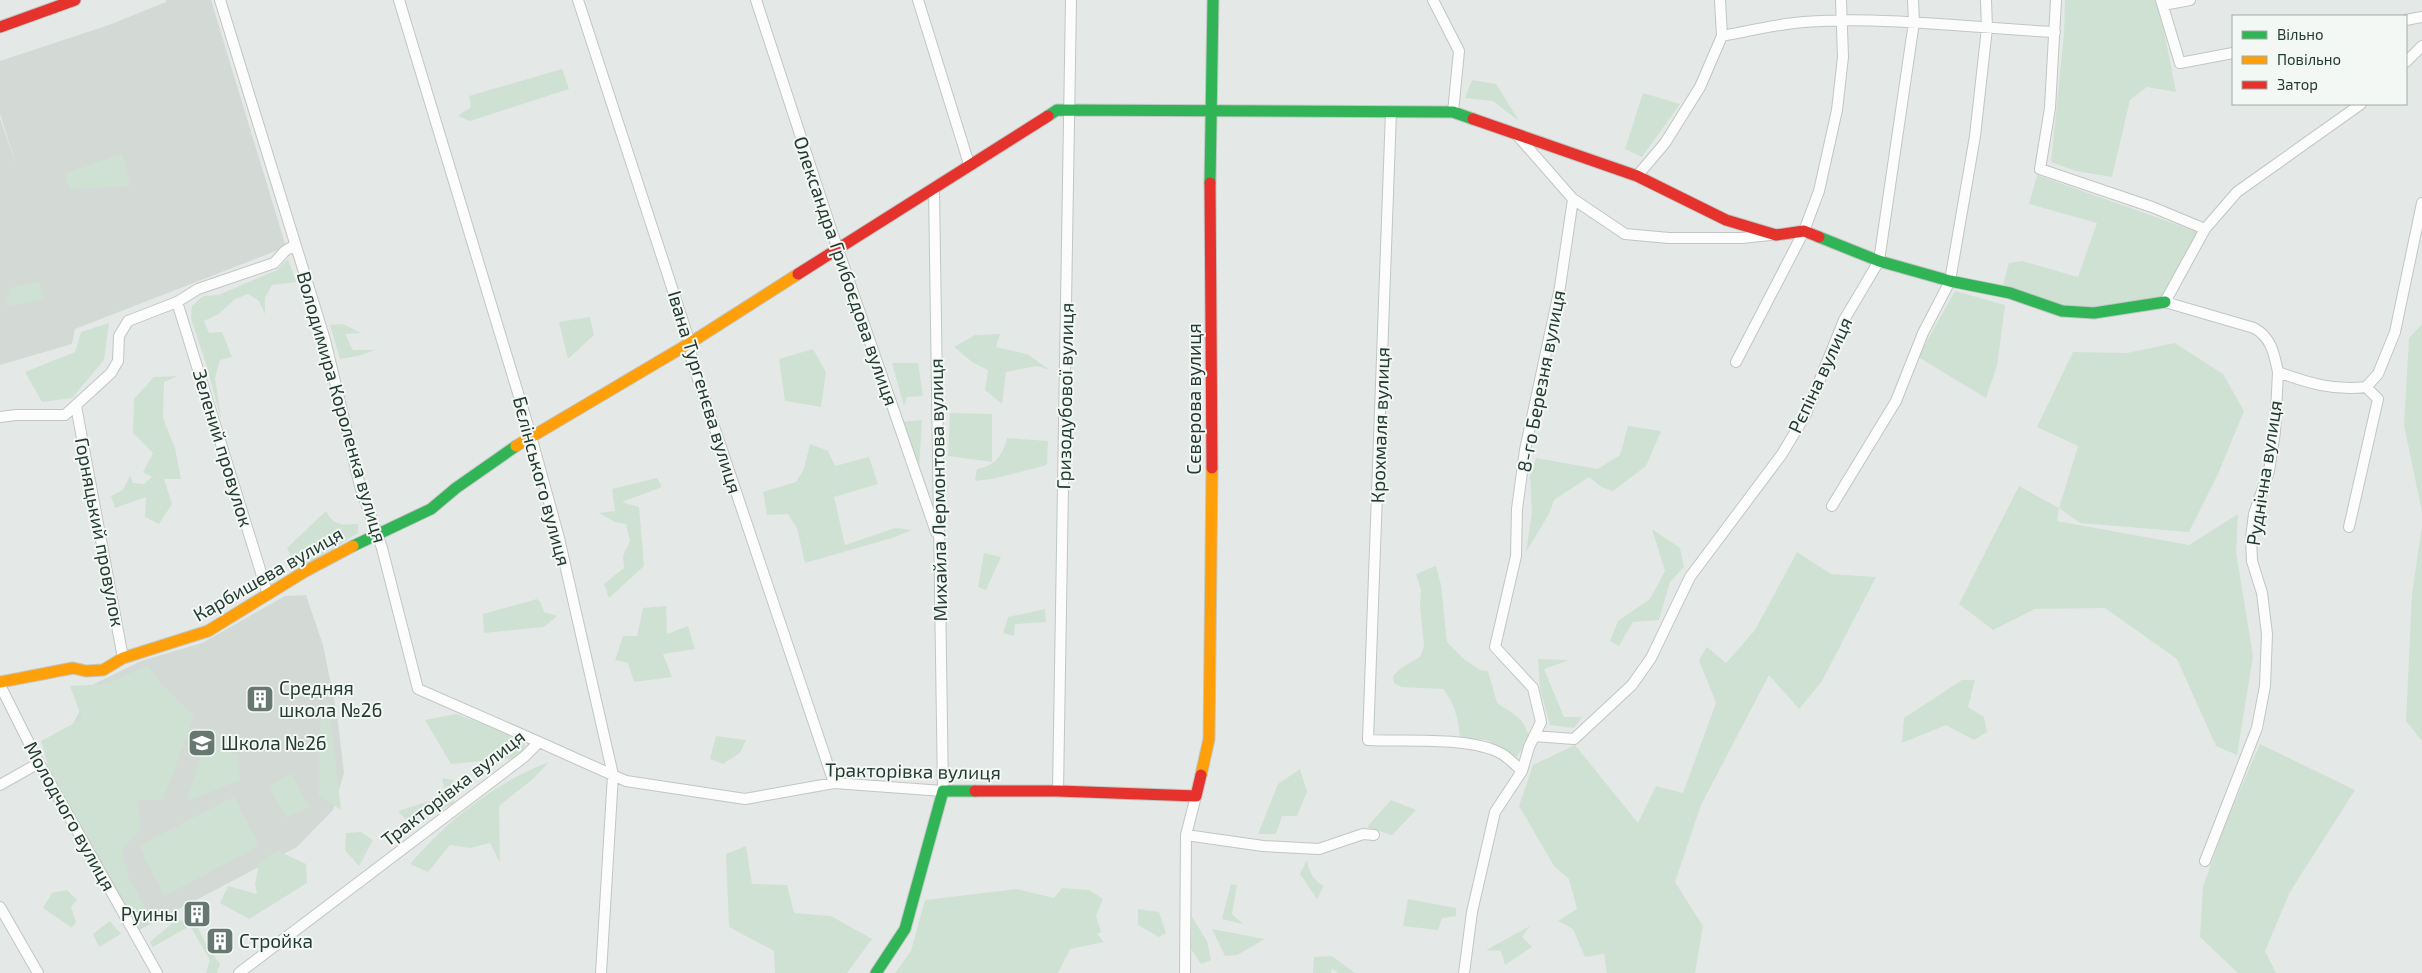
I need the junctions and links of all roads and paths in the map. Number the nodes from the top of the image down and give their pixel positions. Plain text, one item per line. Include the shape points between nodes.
1 (75, 0) edge
2 (220, 0) edge
3 (399, 0) edge
4 (578, 0) edge
5 (756, 0) edge
6 (918, 0) edge
7 (1071, 0) edge
8 (1213, 0) edge
9 (1433, 0) edge
10 (1720, 0) edge
11 (1841, 0) edge
12 (1913, 0) edge
13 (1986, 0) edge
14 (2056, 0) edge
15 (2190, 0) edge
16 (2162, 2) edge
17 (2422, 17) edge
18 (1842, 20) junction
19 (2407, 20) edge
20 (1914, 22) junction
21 (0, 27) edge
22 (1986, 28) junction
23 (2055, 32) junction
24 (1722, 36) junction
25 (2422, 46) edge
26 (2232, 53) edge
27 (2407, 61) edge
28 (2360, 105) edge
29 (1069, 109) junction
30 (1210, 110) junction
31 (1391, 111) junction
32 (1453, 112) junction
33 (1517, 134) junction
34 (969, 164) junction
35 (1637, 176) junction
36 (934, 189) junction
37 (1572, 199) junction
38 (2422, 203) edge
39 (2204, 229) junction
40 (1804, 231) junction
41 (1776, 235) junction
42 (295, 245) junction
43 (838, 250) junction
44 (1879, 261) junction
45 (1950, 281) junction
46 (177, 302) junction
47 (2165, 302) junction
48 (690, 343) junction
49 (1736, 362) dead end
50 (2278, 372) junction
51 (2366, 387) junction
52 (76, 406) junction
53 (0, 417) edge
54 (531, 436) junction
55 (1832, 506) dead end
56 (2349, 527) dead end
57 (376, 533) junction
58 (938, 540) junction
59 (268, 595) junction
60 (124, 658) junction
61 (0, 684) edge
62 (1534, 736) junction
63 (538, 742) junction
64 (39, 763) junction
65 (1522, 771) junction
66 (613, 775) junction
67 (834, 783) junction
68 (0, 785) edge
69 (943, 791) junction
70 (1058, 791) junction
71 (1196, 796) junction
72 (1186, 835) junction
73 (1374, 835) dead end
74 (2205, 861) dead end
75 (0, 907) edge
76 (38, 973) edge
77 (157, 973) edge
78 (239, 973) edge
79 (601, 973) edge
80 (876, 973) edge
81 (1186, 973) edge
82 (1464, 973) edge

1 - 21 street
2 - 42 street, Володимира Короленка вулиця
3 - 54 street, Бєлінського вулиця
4 - 48 street, Івана Тургенєва вулиця
5 - 43 street, Олександра Грибоєдова вулиця
6 - 34 street
7 - 29 street, Гризодубової вулиця
8 - 30 street, Сєверова вулиця
9 - 32 street via 1459,51
10 - 24 street
11 - 18 street
12 - 20 street, Рєпіна вулиця
13 - 22 street
14 - 23 street
15 - 16 street
16 - 26 street via 2180,63
17 - 19 street
18 - 20 street
18 - 24 street via 1802,22
18 - 40 street via 1843,57 1837,110 1819,190
20 - 22 street
20 - 44 street, Рєпіна вулиця
22 - 23 street
22 - 45 street via 1975,136
23 - 39 street via 2050,108 2040,169
24 - 35 street via 1700,86 1665,143
25 - 27 street
28 - 39 street via 2237,192
29 - 30 street, Карбишева вулиця
29 - 34 street, Карбишева вулиця via 1057,110
29 - 70 street, Гризодубової вулиця
30 - 31 street, Карбишева вулиця
30 - 71 street, Сєверова вулиця via 1212,425 1209,739
31 - 32 street, Карбишева вулиця
31 - 65 street, Крохмаля вулиця via 1368,740 1442,741 1474,746 1501,753
32 - 33 street, Карбишева вулиця
33 - 35 street, Карбишева вулиця
33 - 37 street
34 - 36 street, Карбишева вулиця
35 - 41 street, Карбишева вулиця via 1726,220
36 - 43 street, Карбишева вулиця
36 - 58 street, Михайла Лермонтова вулиця
37 - 41 street via 1625,234 1669,238
37 - 62 street, 8-го Березня вулиця via 1560,287 1525,450 1517,510 1516,556 1495,647 1532,688 1541,722
38 - 51 street via 2395,332 2378,374
39 - 47 street
40 - 41 street
40 - 44 street
40 - 49 street
42 - 46 street via 274,263 198,288
42 - 57 street, Володимира Короленка вулиця via 325,340 360,486
43 - 48 street, Карбишева вулиця
43 - 58 street, Олександра Грибоєдова вулиця
44 - 45 street
44 - 62 street, Рєпіна вулиця via 1844,320 1806,414 1782,454 1690,577 1651,658 1632,685 1574,739
45 - 47 street via 2010,293 2062,311 2094,314
45 - 55 street via 1923,333 1896,401
46 - 52 street via 128,321 119,336 118,361 111,373
46 - 59 street, Зелений провулок
47 - 50 street, Руднічна вулиця via 2265,334 2273,348
48 - 54 street, Карбишева вулиця
48 - 67 street, Івана Тургенєва вулиця via 692,361
50 - 51 street, Руднічна вулиця via 2344,390
50 - 74 street, Руднічна вулиця via 2275,432 2250,538 2265,618 2265,686 2257,728
51 - 56 street via 2378,399
52 - 53 street via 65,415
52 - 60 street, Горняцький провулок
54 - 57 street, Карбишева вулиця via 431,509
54 - 66 street, Бєлінського вулиця via 559,538
57 - 59 street, Карбишева вулиця
57 - 63 street, Володимира Короленка вулиця via 418,689
58 - 69 street, Михайла Лермонтова вулиця
59 - 60 street, Карбишева вулиця via 208,631
60 - 61 street, Карбишева вулиця via 103,670 73,668
61 - 64 street, Молодчого вулиця
62 - 65 street
63 - 66 street, Тракторівка вулиця
63 - 78 street, Тракторівка вулиця via 524,757
64 - 68 street
64 - 77 street, Молодчого вулиця
65 - 82 street via 1495,812 1472,912
66 - 67 street, Тракторівка вулиця via 626,780 744,799
66 - 79 street, Бєлінського вулиця
67 - 69 street, Тракторівка вулиця
69 - 70 street, Тракторівка вулиця
69 - 80 street via 906,929
70 - 71 street, Тракторівка вулиця
71 - 72 street
72 - 73 street via 1263,846 1319,849 1363,834
72 - 81 street
75 - 76 street

